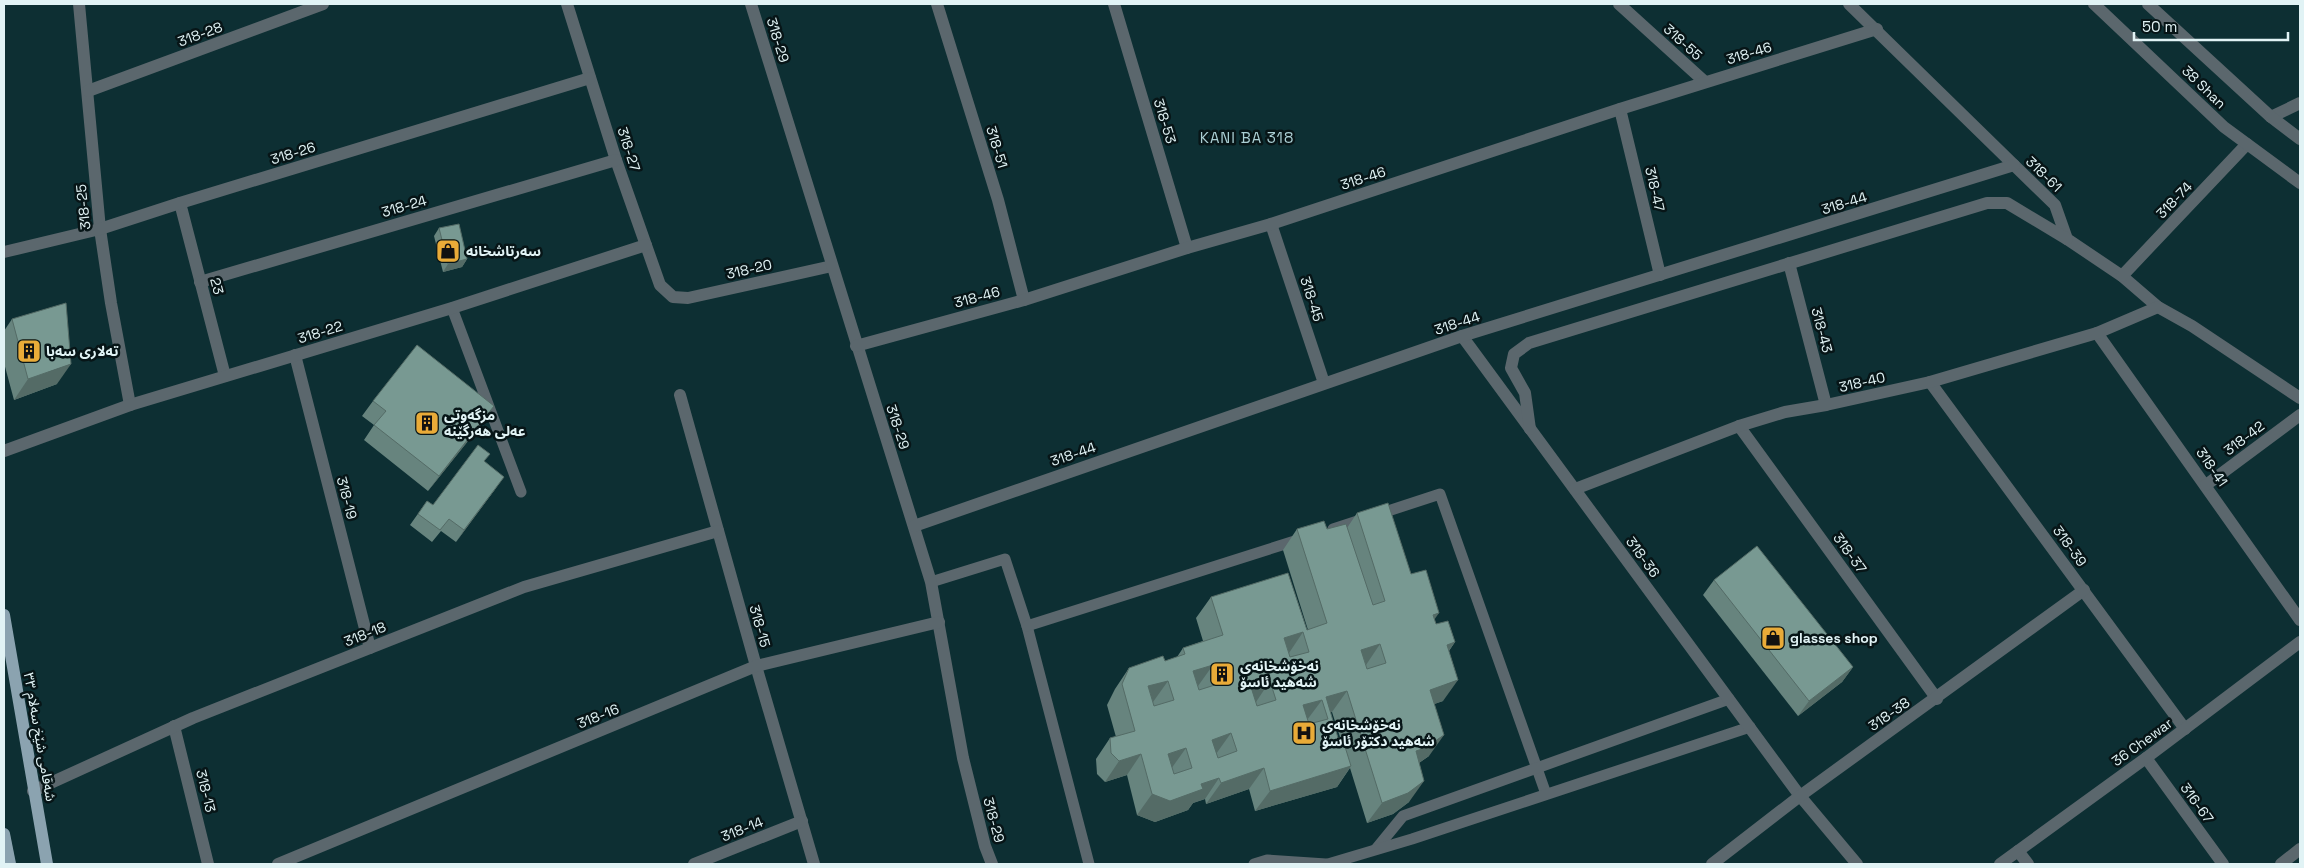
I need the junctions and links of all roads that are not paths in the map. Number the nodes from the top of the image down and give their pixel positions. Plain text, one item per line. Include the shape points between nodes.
1 (79, 4) edge
2 (324, 4) edge
3 (567, 4) edge
4 (751, 4) edge
5 (937, 4) edge
6 (1114, 4) edge
7 (1619, 4) edge
8 (1849, 4) edge
9 (2094, 4) edge
10 (2148, 4) edge
11 (1877, 30) junction
12 (590, 78) junction
13 (1705, 82) junction
14 (88, 92) junction
15 (2300, 103) edge
16 (1620, 109) junction
17 (2271, 117) junction
18 (2300, 139) edge
19 (2248, 144) junction
20 (616, 160) junction
21 (2014, 165) junction
22 (2300, 183) edge
23 (180, 203) junction
24 (1271, 224) junction
25 (100, 229) junction
26 (2067, 239) junction
27 (646, 245) junction
28 (1187, 248) junction
29 (4, 252) edge
30 (1789, 263) junction
31 (832, 266) junction
32 (1660, 276) junction
33 (2122, 276) junction
34 (200, 282) junction
35 (673, 297) joint
36 (1024, 300) junction
37 (2158, 307) junction
38 (452, 308) junction
39 (2097, 333) junction
40 (1462, 336) junction
41 (856, 346) junction
42 (295, 355) junction
43 (226, 376) junction
44 (1930, 382) junction
45 (1324, 383) junction
46 (680, 395) dead end
47 (2300, 398) edge
48 (130, 405) junction
49 (1826, 405) junction
50 (2300, 415) edge
51 (1739, 426) junction
52 (1530, 429) junction
53 (4, 451) edge
54 (2206, 485) junction
55 (1575, 489) junction
56 (521, 492) dead end
57 (914, 526) junction
58 (718, 531) junction
59 (931, 582) junction
60 (2084, 590) junction
61 (4, 615) edge
62 (2300, 620) edge
63 (938, 622) junction
64 (1027, 626) junction
65 (2300, 642) edge
66 (370, 648) junction
67 (756, 666) junction
68 (1937, 699) junction
69 (1729, 700) junction
70 (174, 726) junction
71 (1750, 727) junction
72 (2185, 729) junction
73 (2146, 758) junction
74 (1536, 768) junction
75 (33, 791) junction
76 (1546, 794) junction
77 (1800, 796) junction
78 (802, 821) junction
79 (4, 834) edge
80 (1376, 849) junction
81 (2300, 849) edge
82 (2018, 851) junction
83 (10, 864) edge
84 (47, 864) edge
85 (208, 864) edge
86 (278, 864) edge
87 (694, 864) edge
88 (814, 864) edge
89 (992, 864) edge
90 (1089, 864) edge
91 (1254, 864) edge
92 (1327, 864) edge
93 (1712, 864) edge
94 (1857, 864) edge
95 (2000, 864) edge
96 (2028, 864) edge
97 (2223, 864) edge
98 (2281, 864) edge

1 - 14 street, 318-25
2 - 14 street, 318-28
3 - 12 street, 318-27
4 - 31 street, 318-29
5 - 36 street, 318-51 via 998,200
6 - 28 street, 318-53
7 - 13 street, 318-55
8 - 11 street, 318-61
9 - 19 street, 38 Shan via 2224,127
10 - 17 street, 38 Shan
11 - 13 street, 318-46
11 - 21 street, 318-61
12 - 20 street, 318-27
12 - 23 street, 318-26
13 - 16 street, 318-46
14 - 25 street, 318-25
15 - 17 street
16 - 24 street, 318-46
16 - 32 street, 318-47
17 - 18 street, 38 Shan
19 - 22 street, 38 Shan
19 - 33 street, 318-74
20 - 27 street, 318-27
20 - 34 street, 318-24
21 - 26 street, 318-61 via 2055,205
21 - 32 street, 318-44
23 - 25 street, 318-26
23 - 34 street, 23
24 - 28 street, 318-46
24 - 45 street, 318-45
25 - 29 street, 318-26
25 - 48 street, 318-25
26 - 30 street via 2007,203 1988,203
26 - 33 street
27 - 35 street, 318-27 via 660,285
27 - 38 street, 318-22
28 - 36 street, 318-46
30 - 49 street, 318-43
30 - 52 street via 1529,342 1514,354 1511,368 1525,393
31 - 35 street, 318-20 via 688,298
31 - 41 street, 318-29
32 - 40 street, 318-44
33 - 37 street
34 - 43 street, 23
36 - 41 street, 318-46
37 - 39 street, 318-40
37 - 47 street
38 - 42 street, 318-22
38 - 56 lane
39 - 44 street, 318-40
39 - 54 street, 318-41
40 - 45 street, 318-44
40 - 52 street, 318-36
41 - 57 street, 318-29
42 - 43 street, 318-22
42 - 66 street, 318-19
43 - 48 street, 318-22
44 - 49 street, 318-40
44 - 60 street, 318-39
45 - 57 street, 318-44
46 - 58 street, 318-15
48 - 53 street, 318-22
49 - 51 street, 318-40 via 1785,412
50 - 54 street, 318-42
51 - 55 street, 318-40
51 - 68 street, 318-37
52 - 55 street, 318-36
54 - 62 street, 318-41
55 - 69 street, 318-36
57 - 59 street, 318-29
58 - 66 street, 318-18 via 524,587
58 - 67 street, 318-15
59 - 63 street, 318-29
59 - 64 lane via 1005,559
60 - 68 street, 318-38
60 - 72 street, 318-39
61 - 75 main road, شەقامی شێخ سەلام ٣٣
63 - 67 street, 318-16
63 - 89 street, 318-29 via 962,758
64 - 74 lane via 1440,494
64 - 90 lane
65 - 72 street, 36 Chewar
66 - 70 street, 318-18
67 - 78 street, 318-15
67 - 86 street, 318-16
68 - 77 street, 318-38
69 - 71 street, 318-36
69 - 74 lane
70 - 75 street, 318-18
70 - 85 street, 318-13
71 - 76 lane
71 - 77 street, 318-36
72 - 73 street, 36 Chewar
73 - 82 street, 36 Chewar
73 - 97 street, 316-67
74 - 76 lane
74 - 80 lane via 1403,816
75 - 84 main road, شەقامی شێخ سەلام ٣٣
76 - 80 lane
77 - 93 street, 318-38
77 - 94 street, 318-36
78 - 87 street, 318-14
78 - 88 street, 318-15
79 - 83 main road
80 - 92 lane
81 - 98 street
82 - 95 street, 36 Chewar
82 - 96 street
91 - 92 lane via 1267,860

